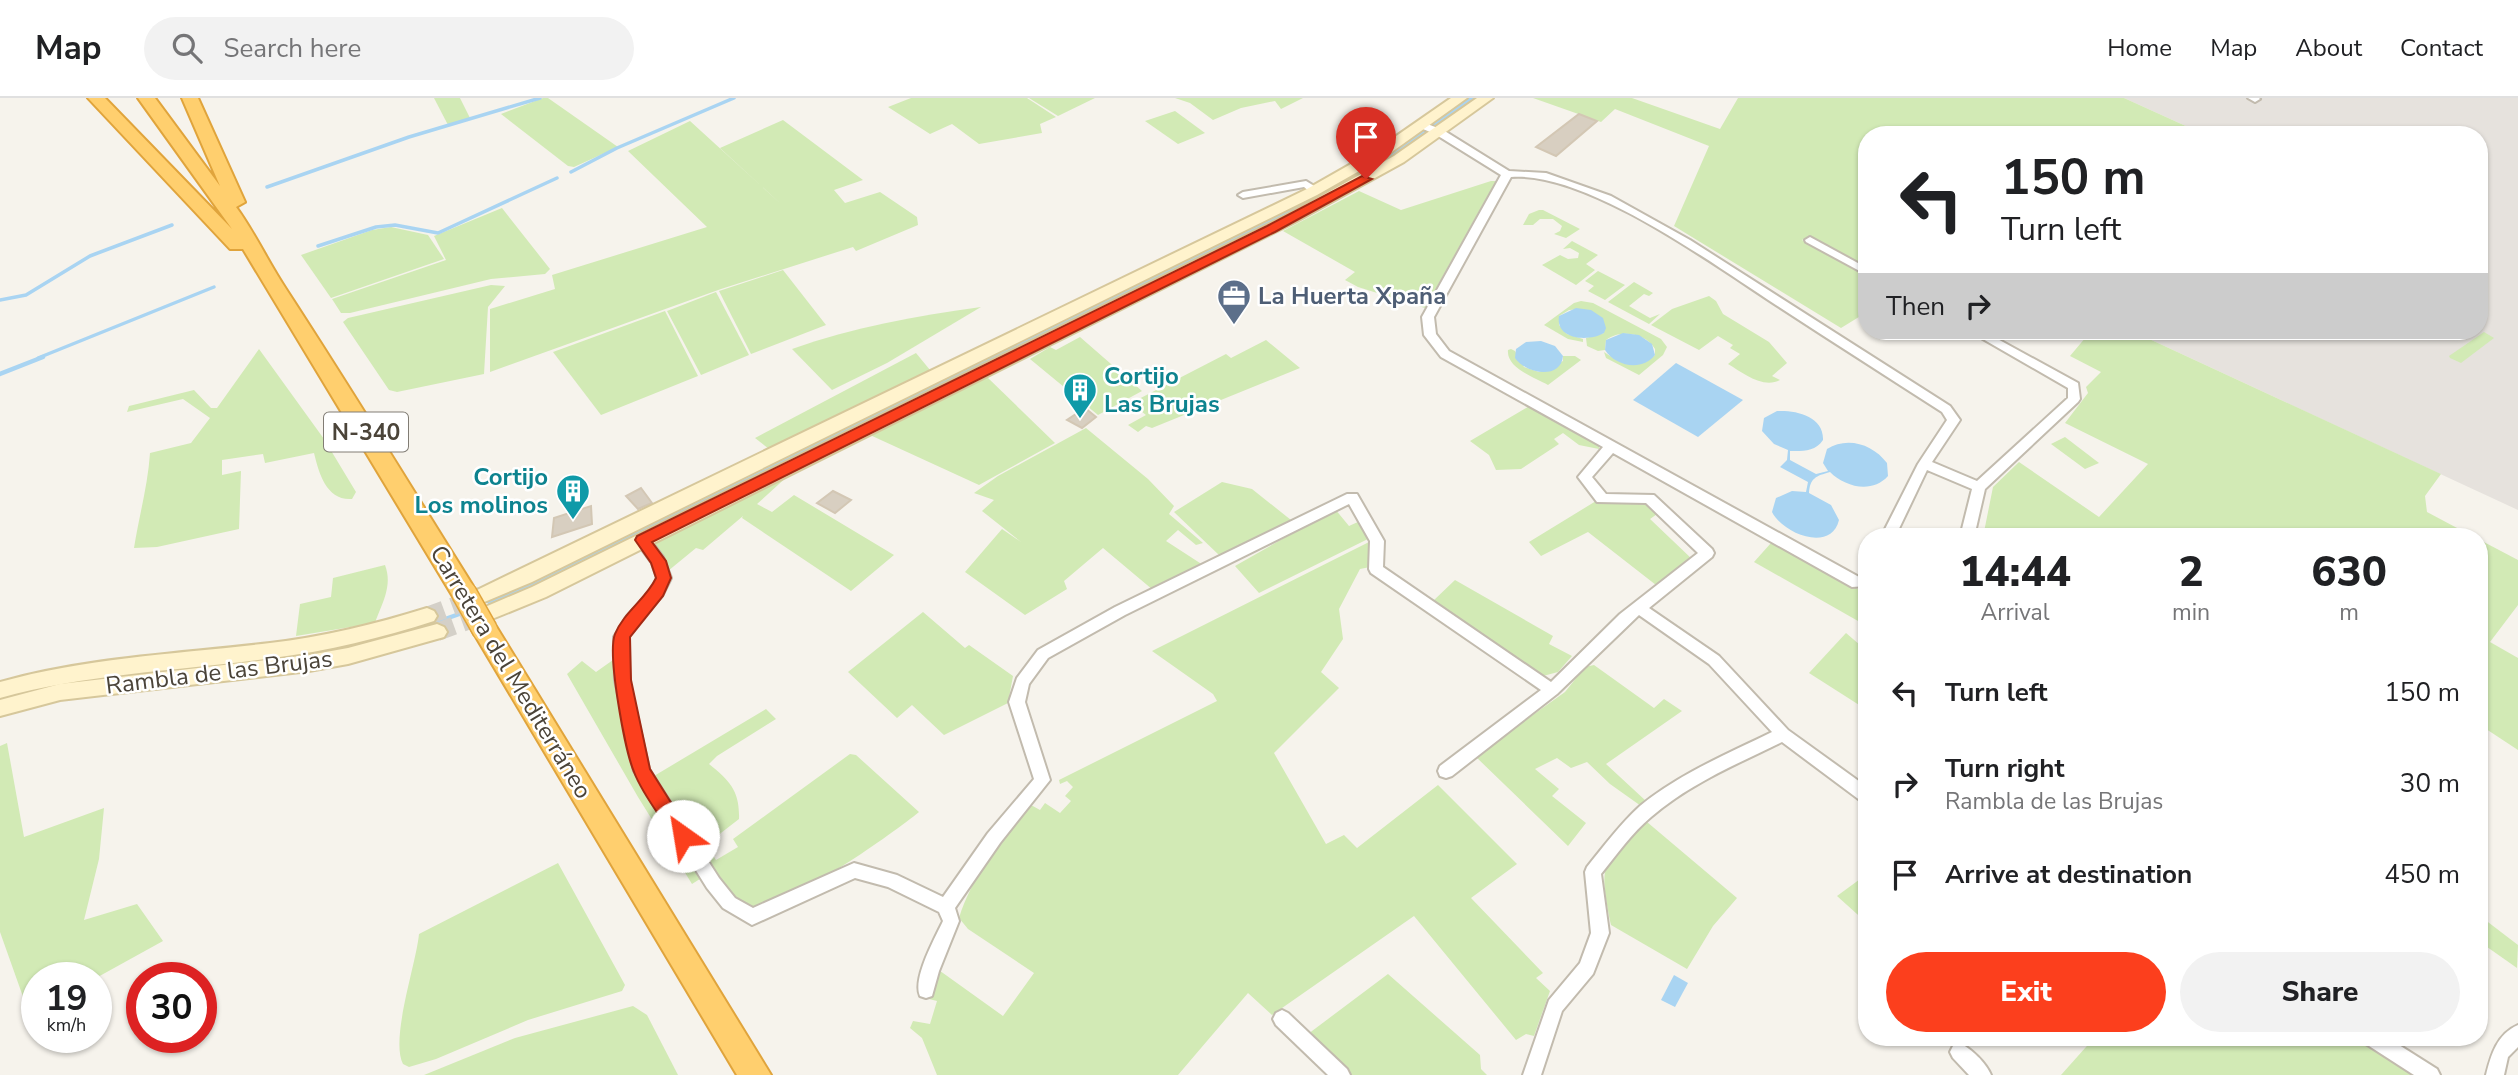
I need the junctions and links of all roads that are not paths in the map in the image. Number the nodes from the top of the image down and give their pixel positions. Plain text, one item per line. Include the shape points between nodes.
1 (96, 98) edge
2 (146, 98) edge
3 (190, 98) edge
4 (1461, 98) edge
5 (1486, 98) edge
6 (1431, 128) junction
7 (1507, 174) junction
8 (1315, 191) junction
9 (1243, 195) dead end
10 (244, 232) junction
11 (1810, 240) dead end
12 (1858, 267) edge
13 (265, 272) junction
14 (1991, 340) edge
15 (1612, 445) junction
16 (1924, 464) junction
17 (1979, 487) junction
18 (1892, 528) edge
19 (1969, 528) edge
20 (642, 540) junction
21 (1858, 583) edge
22 (473, 595) junction
23 (1639, 608) junction
24 (489, 621) junction
25 (0, 690) edge
26 (1552, 690) junction
27 (0, 708) edge
28 (1783, 734) junction
29 (1446, 771) dead end
30 (1858, 789) edge
31 (946, 907) junction
32 (926, 990) dead end
33 (1282, 1019) dead end
34 (2518, 1034) edge
35 (2385, 1046) edge
36 (1959, 1052) dead end
37 (755, 1075) edge
38 (1341, 1075) edge
39 (1532, 1075) edge
40 (1982, 1075) edge
41 (2431, 1075) edge
42 (2495, 1075) edge

1 - 13 highway via 227,232 246,258
2 - 10 highway, Carretera del Mediterráneo / N-340
3 - 10 highway via 244,217
4 - 6 street
5 - 6 street
6 - 7 street
6 - 8 street
6 - 20 street via 1360,183
7 - 15 street via 1428,317 1430,335 1444,354
7 - 16 street via 1546,176 1607,198 1686,242 1946,409 1954,420
8 - 9 street via 1306,184
8 - 22 street via 526,577
10 - 13 highway, Carretera del Mediterráneo / N-340
11 - 12 street
13 - 22 highway, Carretera del Mediterráneo / N-340
14 - 17 street via 2074,386 2074,398
15 - 21 street
15 - 23 street via 1585,477 1602,499 1649,498 1707,553
16 - 17 street
16 - 18 street
17 - 19 street
20 - 24 street
20 - 31 street via 658,561 663,578 621,637 622,680 642,771 729,903 752,917 854,870 891,880
22 - 24 highway, Carretera del Mediterráneo / N-340, bridge
23 - 26 street
23 - 28 street via 1714,660
24 - 37 highway, Carretera del Mediterráneo / N-340
25 - 27 street, Rambla de las Brujas via 105,666 312,645 432,624 369,651 309,663 60,691
26 - 29 street
26 - 31 street via 1376,569 1377,541 1352,497 1042,654 1022,682 1017,702 1042,780
28 - 30 street
28 - 39 street via 1676,790 1631,824 1593,872 1600,933 1587,968 1555,1006
31 - 32 street via 951,921
33 - 38 street
34 - 42 street via 2500,1053
35 - 41 street
36 - 40 street

